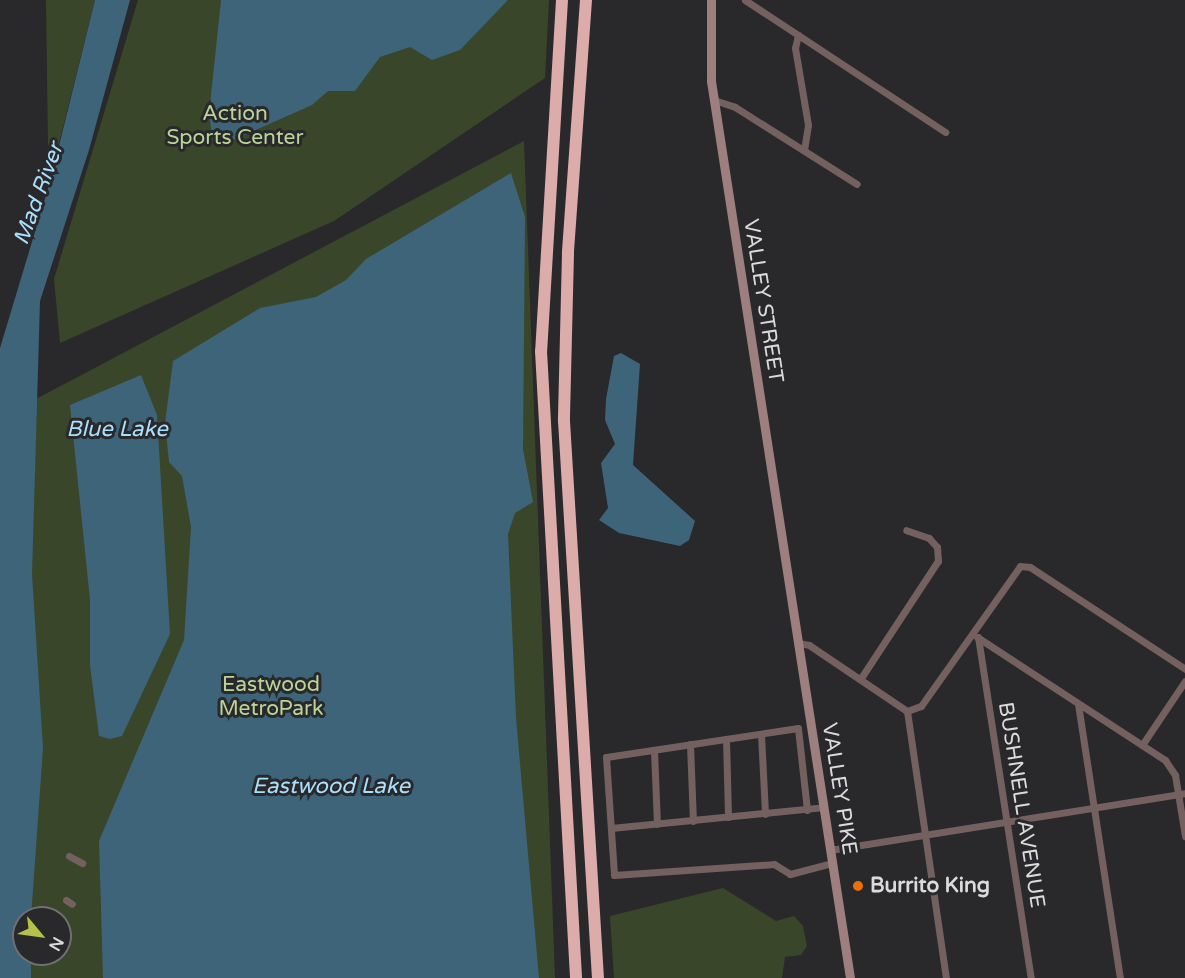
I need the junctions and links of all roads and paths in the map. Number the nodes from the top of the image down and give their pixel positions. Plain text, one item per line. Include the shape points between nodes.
1 (562, 0) edge
2 (586, 0) edge
3 (711, 0) edge
4 (745, 0) edge
5 (798, 35) junction
6 (714, 100) junction
7 (945, 132) dead end
8 (804, 150) junction
9 (857, 184) dead end
10 (906, 530) dead end
11 (793, 606) joint
12 (975, 635) junction
13 (798, 643) junction
14 (1185, 669) edge
15 (861, 678) junction
16 (1185, 681) edge
17 (1078, 704) junction
18 (907, 711) junction
19 (761, 734) junction
20 (726, 739) junction
21 (690, 744) junction
22 (1142, 745) junction
23 (654, 750) junction
24 (1182, 794) edge
25 (824, 807) junction
26 (1094, 808) junction
27 (807, 810) junction
28 (765, 814) junction
29 (728, 817) junction
30 (693, 821) junction
31 (1007, 822) junction
32 (657, 824) junction
33 (611, 828) junction
34 (925, 835) junction
35 (1185, 836) edge
36 (830, 850) junction
37 (69, 856) dead end
38 (82, 863) dead end
39 (832, 863) junction
40 (576, 978) edge
41 (598, 978) edge
42 (850, 978) edge
43 (946, 978) edge
44 (1031, 978) edge
45 (1120, 978) edge

1 - 40 highway via 541,351
2 - 41 highway via 568,253 564,421
3 - 6 street, VALLEY STREET
4 - 5 street
5 - 7 street
5 - 8 street via 795,48 808,125
6 - 8 street
6 - 11 street, VALLEY STREET
8 - 9 street
10 - 15 street via 929,538 937,547 938,561
11 - 13 street, VALLEY PIKE
12 - 14 street via 1017,568 1027,566
12 - 17 street
12 - 18 street via 921,706
12 - 31 street, BUSHNELL AVENUE
13 - 15 street
13 - 25 street, VALLEY PIKE
15 - 18 street
16 - 22 street
17 - 22 street
17 - 26 street
18 - 34 street
19 - 20 street
19 - 27 street via 798,728
19 - 28 street
20 - 21 street
20 - 29 street
21 - 23 street
21 - 30 street
22 - 24 street via 1168,763
23 - 32 street
23 - 33 street via 606,757
24 - 26 street
24 - 35 street
25 - 27 street
25 - 36 street, VALLEY PIKE
26 - 31 street
26 - 45 street
27 - 28 street
28 - 29 street
29 - 30 street
30 - 32 street
31 - 34 street
31 - 44 street, BUSHNELL AVENUE
32 - 33 street
33 - 39 street via 614,875 774,864 790,874
34 - 36 street
34 - 43 street
36 - 39 street, VALLEY PIKE
37 - 38 street
39 - 42 street, VALLEY PIKE

